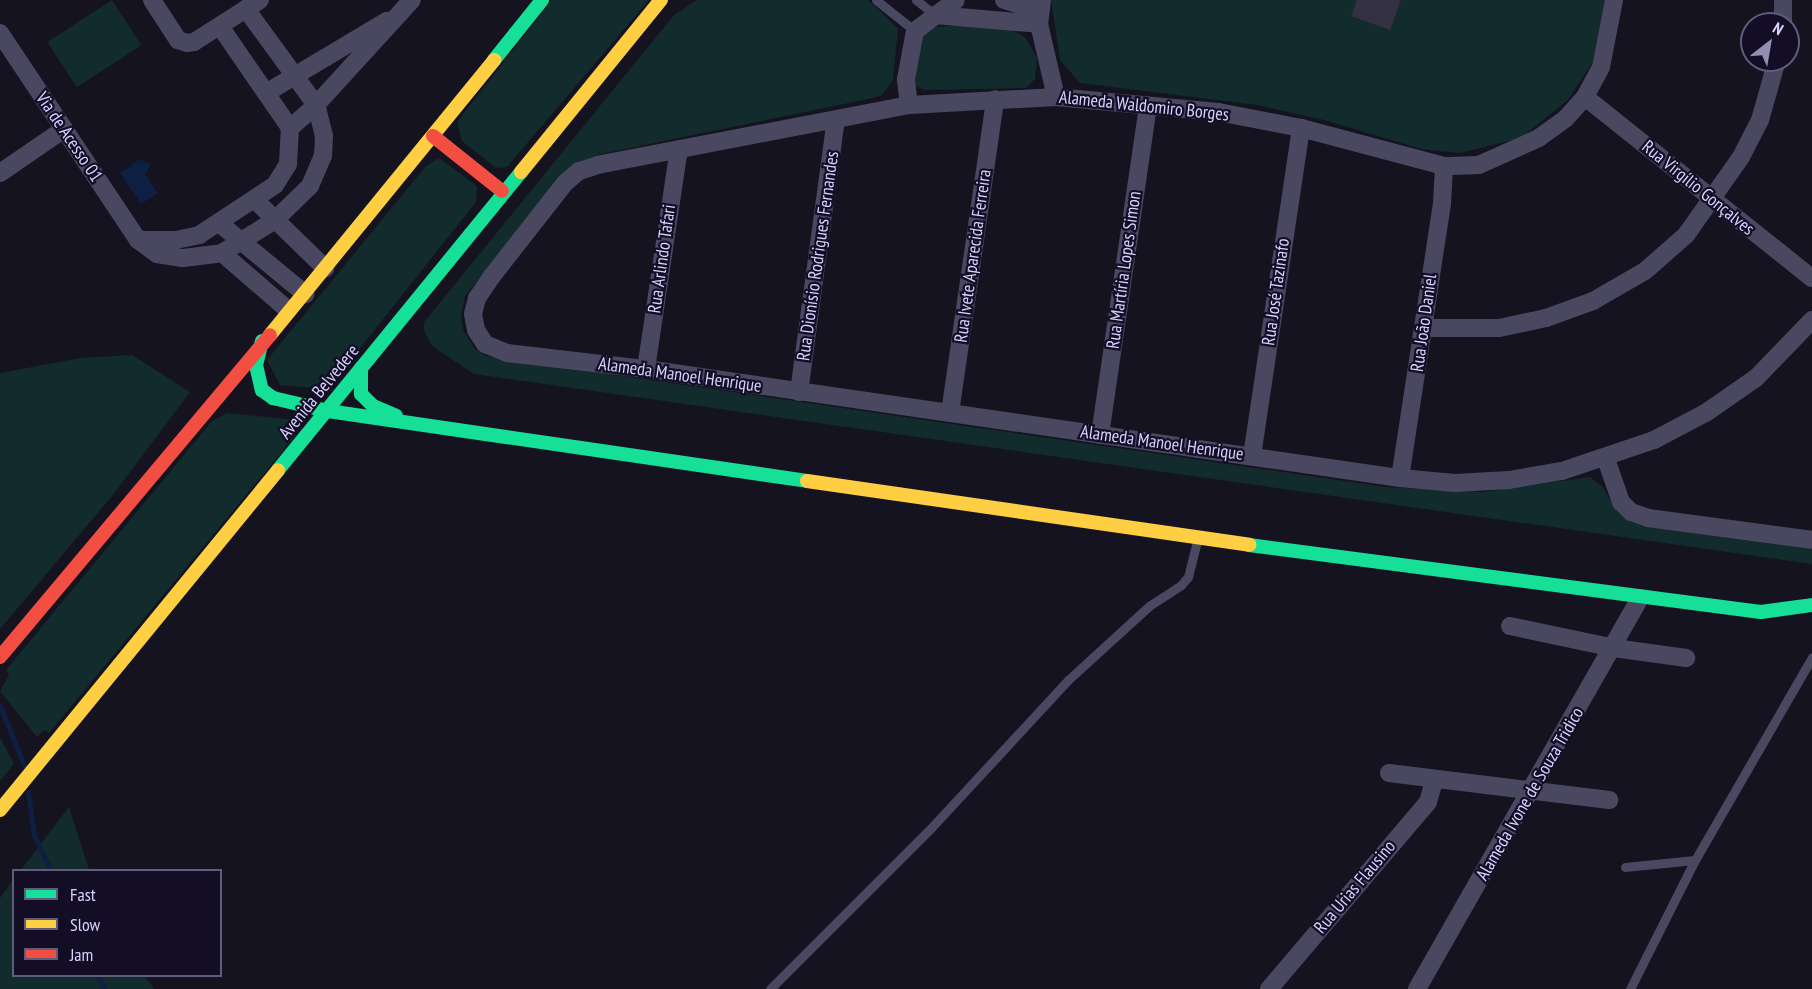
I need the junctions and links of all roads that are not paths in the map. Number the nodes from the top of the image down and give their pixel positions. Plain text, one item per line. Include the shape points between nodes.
1 (152, 0) edge
2 (542, 0) edge
3 (661, 0) edge
4 (876, 0) edge
5 (916, 0) edge
6 (956, 0) edge
7 (1004, 0) edge
8 (1614, 0) edge
9 (253, 4) edge
10 (406, 6) edge
11 (1041, 12) edge
12 (935, 15) junction
13 (220, 26) junction
14 (915, 31) junction
15 (0, 33) edge
16 (1774, 72) edge
17 (292, 74) junction
18 (266, 93) junction
19 (1056, 97) junction
20 (1585, 97) junction
21 (995, 99) junction
22 (316, 105) junction
23 (909, 105) junction
24 (1148, 105) junction
25 (836, 119) junction
26 (290, 128) junction
27 (1301, 128) junction
28 (64, 129) junction
29 (433, 136) junction
30 (679, 149) junction
31 (1444, 166) junction
32 (0, 172) edge
33 (502, 191) junction
34 (255, 200) junction
35 (1714, 200) junction
36 (275, 220) junction
37 (219, 223) junction
38 (138, 240) junction
39 (242, 243) junction
40 (222, 252) junction
41 (325, 268) junction
42 (1812, 278) edge
43 (305, 294) junction
44 (288, 310) junction
45 (1812, 320) edge
46 (1424, 328) junction
47 (476, 330) joint
48 (262, 341) junction
49 (362, 368) junction
50 (646, 369) junction
51 (799, 392) junction
52 (328, 411) junction
53 (950, 413) junction
54 (411, 421) junction
55 (1100, 435) junction
56 (1252, 456) junction
57 (1606, 459) junction
58 (1400, 478) junction
59 (1197, 538) junction
60 (1812, 540) edge
61 (1640, 598) junction
62 (1812, 605) edge
63 (1510, 626) dead end
64 (1614, 648) junction
65 (0, 657) edge
66 (1812, 657) edge
67 (1686, 658) dead end
68 (1389, 773) dead end
69 (1434, 782) junction
70 (1532, 793) junction
71 (1609, 800) dead end
72 (2, 808) edge
73 (1695, 860) junction
74 (1625, 867) dead end
75 (770, 989) edge
76 (1269, 989) edge
77 (1417, 989) edge
78 (1630, 989) edge

1 - 13 street via 178,40 194,42
2 - 29 main road
3 - 33 main road, Avenida Belvedere
4 - 14 lane
5 - 12 lane
6 - 12 street
7 - 11 street
8 - 20 street, Alameda Waldomiro Borges via 1604,58
9 - 13 street
9 - 17 street
10 - 17 street
10 - 22 street
11 - 12 street
11 - 19 street
12 - 14 street
13 - 18 street
14 - 23 street via 906,79
15 - 28 street, Via de Acesso 01
16 - 35 street via 1760,120
17 - 18 street
17 - 22 street
18 - 26 street
19 - 21 street, Alameda Waldomiro Borges
19 - 24 street, Alameda Waldomiro Borges
20 - 31 street, Alameda Waldomiro Borges via 1565,119 1511,153 1479,165
20 - 35 street, Rua Virgílio Gonçalves
21 - 23 street, Alameda Waldomiro Borges
21 - 53 street, Rua Ivete Aparecida Ferreira
22 - 26 street
22 - 36 street via 324,136 323,156 310,186
23 - 25 street, Alameda Waldomiro Borges
24 - 27 street, Alameda Waldomiro Borges via 1218,112
24 - 55 street, Rua Martíria Lopes Simon
25 - 30 street, Alameda Waldomiro Borges
25 - 51 street, Rua Dionísio Rodrigues Fernandes
26 - 34 street via 288,164 275,185
27 - 31 street, Alameda Waldomiro Borges
27 - 56 street, Rua José Tazinafo
28 - 32 street
28 - 38 street, Via de Acesso 01
29 - 33 main road
29 - 41 main road
30 - 47 street, Alameda Waldomiro Borges via 579,171 477,298 473,314
30 - 50 street, Rua Arlindo Tafari
31 - 46 street, Rua João Daniel
33 - 49 main road, Avenida Belvedere
34 - 36 street
34 - 37 street
35 - 42 street, Rua Virgílio Gonçalves
35 - 46 street via 1686,235 1645,271 1593,301 1546,318 1498,328
36 - 39 street
36 - 41 street
37 - 38 street via 199,235 176,240
37 - 39 street
38 - 40 street via 157,254 183,258
39 - 40 street
39 - 43 street
40 - 44 street
41 - 43 main road
43 - 44 main road
44 - 48 main road
45 - 57 street, Alameda Manoel Henrique via 1756,378 1707,412
46 - 58 street, Rua João Daniel
47 - 50 street, Alameda Manoel Henrique via 485,344 507,353
48 - 52 main road via 256,365 262,390 273,398
48 - 65 main road
49 - 52 main road, Avenida Belvedere
49 - 54 main road via 362,394 367,400
50 - 51 street, Alameda Manoel Henrique
51 - 53 street, Alameda Manoel Henrique
52 - 54 main road
52 - 72 main road, Avenida Belvedere
53 - 55 street, Alameda Manoel Henrique
54 - 59 main road
55 - 56 street, Alameda Manoel Henrique
56 - 58 street, Alameda Manoel Henrique
57 - 58 street, Alameda Manoel Henrique via 1509,480 1455,483
57 - 60 street via 1621,502 1631,512 1684,524
59 - 61 main road
59 - 75 lane via 1188,577 1181,585 1149,606 1068,680 931,828
61 - 62 main road via 1761,612
61 - 64 street, Alameda Ivone de Souza Tridico
63 - 64 street
64 - 67 street
64 - 70 street, Alameda Ivone de Souza Tridico
66 - 73 lane
68 - 69 street
69 - 70 street
69 - 76 street, Rua Urias Flausino via 1428,802
70 - 71 street
70 - 77 street, Alameda Ivone de Souza Tridico
73 - 74 lane
73 - 78 lane

